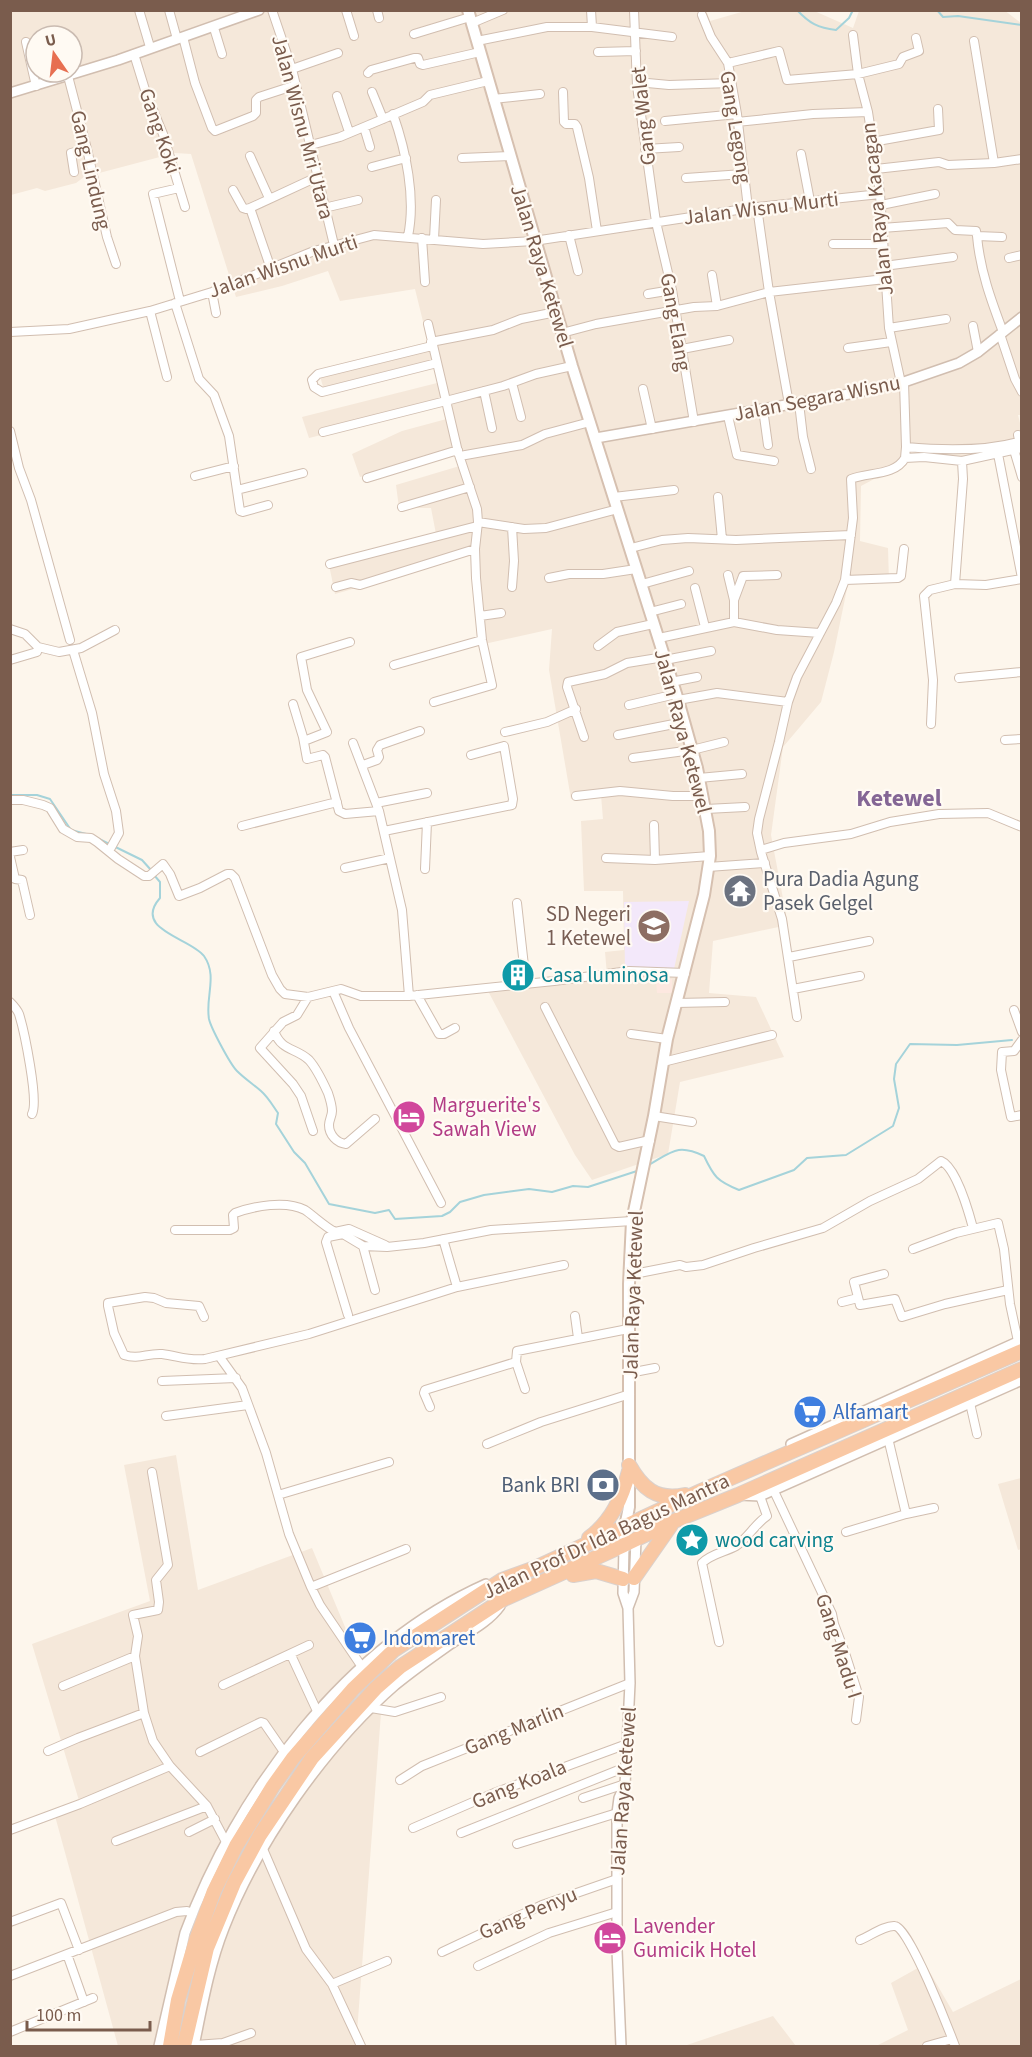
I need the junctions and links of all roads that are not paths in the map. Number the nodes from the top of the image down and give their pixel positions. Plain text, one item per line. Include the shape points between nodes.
1 (139, 10) edge
2 (169, 10) edge
3 (259, 10) edge
4 (272, 10) edge
5 (346, 10) edge
6 (503, 10) edge
7 (591, 10) edge
8 (634, 10) edge
9 (702, 15) dead end
10 (470, 17) edge
11 (592, 27) junction
12 (214, 28) junction
13 (635, 32) junction
14 (414, 34) dead end
15 (853, 35) dead end
16 (354, 36) dead end
17 (672, 37) dead end
18 (180, 38) junction
19 (916, 38) dead end
20 (974, 41) dead end
21 (478, 46) junction
22 (150, 47) junction
23 (636, 51) junction
24 (598, 52) dead end
25 (338, 53) dead end
26 (134, 54) junction
27 (222, 54) dead end
28 (728, 63) junction
29 (292, 69) junction
30 (84, 71) edge
31 (368, 73) dead end
32 (858, 74) junction
33 (488, 81) junction
34 (637, 82) junction
35 (731, 83) junction
36 (42, 84) edge
37 (70, 84) edge
38 (296, 85) junction
39 (36, 86) joint
40 (372, 92) dead end
41 (563, 92) dead end
42 (10, 93) edge
43 (540, 94) dead end
44 (337, 96) dead end
45 (494, 99) junction
46 (938, 109) dead end
47 (868, 112) junction
48 (393, 114) junction
49 (737, 118) junction
50 (383, 119) junction
51 (665, 121) dead end
52 (364, 127) junction
53 (349, 132) junction
54 (872, 142) junction
55 (311, 145) junction
56 (370, 147) dead end
57 (679, 147) dead end
58 (87, 148) junction
59 (645, 149) junction
60 (801, 154) dead end
61 (250, 156) dead end
62 (510, 156) junction
63 (406, 158) junction
64 (462, 158) dead end
65 (1022, 159) edge
66 (994, 163) junction
67 (372, 167) dead end
68 (876, 169) junction
69 (74, 172) dead end
70 (743, 174) junction
71 (317, 177) junction
72 (686, 178) dead end
73 (179, 188) junction
74 (233, 190) dead end
75 (880, 194) junction
76 (935, 194) dead end
77 (269, 198) junction
78 (358, 200) dead end
79 (436, 200) dead end
80 (810, 201) junction
81 (881, 205) junction
82 (185, 207) dead end
83 (753, 207) junction
84 (250, 208) junction
85 (324, 208) junction
86 (656, 222) junction
87 (882, 228) junction
88 (597, 231) junction
89 (569, 235) junction
90 (977, 236) junction
91 (408, 237) junction
92 (1002, 237) dead end
93 (422, 238) junction
94 (434, 239) junction
95 (534, 242) junction
96 (833, 244) dead end
97 (883, 244) junction
98 (334, 245) junction
99 (1022, 255) edge
100 (953, 257) dead end
101 (1009, 258) dead end
102 (116, 264) dead end
103 (884, 266) junction
104 (271, 269) junction
105 (578, 271) dead end
106 (712, 275) dead end
107 (885, 279) junction
108 (425, 282) dead end
109 (672, 290) junction
110 (212, 292) junction
111 (768, 292) junction
112 (648, 294) dead end
113 (178, 302) junction
114 (717, 306) junction
115 (675, 310) junction
116 (150, 311) junction
117 (551, 313) junction
118 (216, 314) dead end
119 (1022, 317) edge
120 (946, 319) dead end
121 (428, 324) dead end
122 (973, 326) dead end
123 (889, 328) junction
124 (10, 332) edge
125 (562, 333) junction
126 (1001, 333) junction
127 (729, 340) dead end
128 (891, 342) junction
129 (432, 344) junction
130 (848, 348) dead end
131 (682, 349) junction
132 (978, 352) junction
133 (437, 363) junction
134 (572, 366) junction
135 (167, 377) dead end
136 (512, 382) junction
137 (902, 383) junction
138 (643, 389) dead end
139 (484, 391) junction
140 (1022, 392) edge
141 (446, 401) junction
142 (794, 403) junction
143 (763, 409) junction
144 (728, 416) junction
145 (521, 417) dead end
146 (590, 422) junction
147 (694, 422) junction
148 (492, 428) dead end
149 (652, 429) junction
150 (10, 431) edge
151 (323, 432) dead end
152 (1018, 435) dead end
153 (596, 438) junction
154 (768, 445) dead end
155 (906, 447) junction
156 (1018, 449) edge
157 (459, 453) junction
158 (998, 454) junction
159 (905, 458) junction
160 (774, 460) dead end
161 (962, 461) junction
162 (234, 466) junction
163 (811, 470) dead end
164 (303, 473) dead end
165 (195, 476) dead end
166 (1022, 477) edge
167 (367, 478) dead end
168 (470, 487) junction
169 (237, 490) junction
170 (674, 490) dead end
171 (614, 497) junction
172 (718, 497) dead end
173 (268, 505) dead end
174 (402, 507) dead end
175 (618, 509) junction
176 (478, 524) junction
177 (512, 527) junction
178 (851, 535) junction
179 (722, 539) junction
180 (631, 548) junction
181 (475, 549) junction
182 (904, 549) dead end
183 (330, 564) dead end
184 (636, 569) junction
185 (689, 571) dead end
186 (728, 575) dead end
187 (777, 575) dead end
188 (549, 578) dead end
189 (1022, 578) edge
190 (845, 580) junction
191 (642, 584) junction
192 (955, 584) junction
193 (336, 587) dead end
194 (512, 587) dead end
195 (695, 588) dead end
196 (734, 600) junction
197 (681, 604) dead end
198 (650, 612) junction
199 (501, 613) dead end
200 (480, 616) junction
201 (734, 622) junction
202 (653, 624) junction
203 (705, 627) junction
204 (10, 629) edge
205 (115, 630) dead end
206 (820, 633) junction
207 (659, 638) junction
208 (70, 640) dead end
209 (482, 640) junction
210 (350, 642) dead end
211 (598, 646) dead end
212 (38, 647) junction
213 (73, 650) junction
214 (711, 651) dead end
215 (664, 658) junction
216 (10, 660) edge
217 (394, 665) dead end
218 (1022, 672) edge
219 (697, 677) dead end
220 (959, 678) dead end
221 (671, 682) junction
222 (677, 697) junction
223 (434, 702) dead end
224 (788, 702) junction
225 (293, 704) dead end
226 (628, 705) dead end
227 (576, 709) junction
228 (684, 722) junction
229 (931, 724) dead end
230 (420, 731) dead end
231 (505, 732) dead end
232 (618, 735) dead end
233 (584, 737) dead end
234 (1022, 739) edge
235 (1005, 740) dead end
236 (303, 741) junction
237 (724, 742) dead end
238 (353, 743) dead end
239 (692, 750) junction
240 (471, 755) dead end
241 (633, 758) dead end
242 (363, 765) junction
243 (742, 774) dead end
244 (699, 778) junction
245 (427, 793) dead end
246 (576, 795) dead end
247 (703, 796) junction
248 (10, 800) edge
249 (337, 802) junction
250 (377, 807) junction
251 (745, 807) dead end
252 (705, 809) junction
253 (427, 822) junction
254 (654, 825) dead end
255 (242, 826) dead end
256 (1022, 827) edge
257 (384, 831) junction
258 (111, 848) junction
259 (23, 850) dead end
260 (761, 850) junction
261 (10, 852) edge
262 (10, 857) edge
263 (390, 858) junction
264 (606, 858) dead end
265 (655, 860) junction
266 (709, 862) junction
267 (765, 863) junction
268 (345, 868) dead end
269 (425, 869) dead end
270 (517, 903) dead end
271 (30, 915) dead end
272 (869, 941) dead end
273 (789, 957) junction
274 (685, 973) junction
275 (860, 976) dead end
276 (526, 984) junction
277 (793, 989) junction
278 (333, 991) junction
279 (413, 995) junction
280 (308, 997) junction
281 (10, 1002) edge
282 (725, 1002) dead end
283 (676, 1003) junction
284 (545, 1007) dead end
285 (1014, 1010) dead end
286 (797, 1017) dead end
287 (455, 1028) dead end
288 (274, 1031) junction
289 (1022, 1032) edge
290 (631, 1034) dead end
291 (772, 1035) dead end
292 (667, 1039) junction
293 (1022, 1040) edge
294 (663, 1062) junction
295 (32, 1114) dead end
296 (1022, 1115) edge
297 (654, 1116) junction
298 (375, 1119) dead end
299 (692, 1122) dead end
300 (314, 1131) dead end
301 (650, 1140) junction
302 (441, 1203) dead end
303 (632, 1221) junction
304 (974, 1228) junction
305 (175, 1230) dead end
306 (443, 1239) junction
307 (363, 1246) junction
308 (387, 1247) junction
309 (913, 1249) dead end
310 (564, 1265) dead end
311 (884, 1274) dead end
312 (629, 1275) junction
313 (457, 1287) junction
314 (375, 1290) dead end
315 (1008, 1290) junction
316 (858, 1298) junction
317 (842, 1302) dead end
318 (348, 1315) dead end
319 (575, 1316) dead end
320 (204, 1317) dead end
321 (628, 1329) junction
322 (578, 1338) junction
323 (1020, 1346) edge
324 (219, 1356) junction
325 (516, 1362) junction
326 (655, 1368) dead end
327 (1022, 1369) edge
328 (629, 1373) junction
329 (237, 1378) junction
330 (1022, 1380) edge
331 (162, 1381) dead end
332 (525, 1389) dead end
333 (630, 1394) junction
334 (970, 1403) junction
335 (248, 1405) junction
336 (430, 1407) dead end
337 (166, 1416) dead end
338 (977, 1434) dead end
339 (888, 1438) junction
340 (487, 1444) dead end
341 (389, 1462) dead end
342 (628, 1468) junction
343 (152, 1472) dead end
344 (774, 1489) junction
345 (701, 1491) junction
346 (278, 1495) junction
347 (738, 1495) junction
348 (760, 1496) junction
349 (934, 1508) dead end
350 (906, 1514) junction
351 (674, 1521) junction
352 (630, 1525) junction
353 (846, 1532) dead end
354 (630, 1542) junction
355 (406, 1549) dead end
356 (535, 1568) junction
357 (628, 1578) junction
358 (502, 1580) junction
359 (538, 1584) junction
360 (311, 1587) junction
361 (504, 1599) junction
362 (719, 1642) dead end
363 (309, 1645) dead end
364 (291, 1655) junction
365 (135, 1656) junction
366 (362, 1666) junction
367 (630, 1683) junction
368 (223, 1685) dead end
369 (63, 1686) dead end
370 (441, 1697) dead end
371 (371, 1708) junction
372 (317, 1711) junction
373 (144, 1713) junction
374 (856, 1720) dead end
375 (335, 1740) junction
376 (627, 1744) junction
377 (48, 1751) dead end
378 (200, 1752) dead end
379 (284, 1752) junction
380 (170, 1766) junction
381 (626, 1767) junction
382 (400, 1780) dead end
383 (625, 1784) junction
384 (583, 1797) dead end
385 (207, 1806) junction
386 (617, 1813) junction
387 (215, 1819) junction
388 (413, 1828) dead end
389 (10, 1830) edge
390 (189, 1832) dead end
391 (461, 1833) dead end
392 (116, 1841) dead end
393 (226, 1842) junction
394 (517, 1844) dead end
395 (263, 1849) junction
396 (617, 1878) junction
397 (617, 1912) junction
398 (195, 1919) junction
399 (10, 1922) edge
400 (220, 1927) junction
401 (860, 1940) dead end
402 (79, 1950) junction
403 (442, 1952) dead end
404 (67, 1954) junction
405 (387, 1962) dead end
406 (478, 1966) dead end
407 (10, 1976) edge
408 (332, 1984) junction
409 (93, 1998) dead end
410 (84, 2002) junction
411 (10, 2032) edge
412 (251, 2032) dead end
413 (954, 2043) edge
414 (159, 2046) edge
415 (170, 2046) edge
416 (191, 2046) edge
417 (361, 2046) edge
418 (621, 2046) edge
419 (927, 2046) edge

1 - 22 street
2 - 18 street
3 - 12 street
4 - 29 street, Jalan Wisnu Mri Utara
5 - 16 street
6 - 10 street
7 - 11 street
8 - 13 street, Gang Walet
9 - 28 street, Gang Legong
10 - 14 street
10 - 21 main road, Jalan Raya Ketewel
11 - 13 street
11 - 21 street via 547,27
12 - 18 street
12 - 27 street
13 - 17 street
13 - 23 street, Gang Walet
15 - 32 street, Jalan Raya Kacagan
18 - 22 street
18 - 38 street via 215,131 255,115 256,100 260,97
19 - 32 street via 917,53 903,57 899,64
20 - 66 street
21 - 31 street via 423,65 414,58
21 - 33 main road, Jalan Raya Ketewel
22 - 26 street
23 - 24 street
23 - 34 street, Gang Walet
25 - 29 street
26 - 30 street
26 - 73 street, Gang Koki
28 - 32 street via 779,51 787,80
28 - 35 street, Gang Legong
29 - 38 street, Jalan Wisnu Mri Utara
32 - 47 street, Jalan Raya Kacagan
33 - 45 main road, Jalan Raya Ketewel
33 - 48 street via 430,94 423,102
34 - 35 street via 669,86
34 - 59 street, Gang Walet
35 - 49 street, Gang Legong
36 - 39 street
37 - 58 street, Gang Lindung
38 - 55 street, Jalan Wisnu Mri Utara
39 - 42 street
40 - 50 street
41 - 88 street via 564,122 577,126
43 - 45 street
44 - 53 street
45 - 62 main road, Jalan Raya Ketewel
46 - 54 street via 939,130
47 - 49 street
47 - 54 street, Jalan Raya Kacagan
48 - 50 street
48 - 63 street
49 - 51 street
49 - 70 street, Gang Legong
50 - 52 street
52 - 53 street
52 - 56 street
53 - 55 street
54 - 68 street, Jalan Raya Kacagan
55 - 71 street, Jalan Wisnu Mri Utara
57 - 59 street
58 - 69 street via 71,153
58 - 102 street, Gang Lindung
59 - 86 street, Gang Walet
60 - 80 street
61 - 77 street
62 - 64 street
62 - 95 main road, Jalan Raya Ketewel
63 - 67 street
63 - 91 street
65 - 66 street
66 - 68 street via 939,162
68 - 75 street, Jalan Raya Kacagan
70 - 72 street
70 - 83 street, Gang Legong
71 - 77 street
71 - 85 street, Jalan Wisnu Mri Utara
73 - 82 street, Gang Koki
73 - 113 street via 153,194
74 - 84 street via 243,208
75 - 80 street, Jalan Wisnu Murti
75 - 81 street, Jalan Raya Kacagan
76 - 81 street
77 - 84 street
78 - 85 street
79 - 94 street
80 - 83 street, Jalan Wisnu Murti
81 - 87 street, Jalan Raya Kacagan
83 - 86 street, Jalan Wisnu Murti
83 - 111 street, Gang Legong
84 - 104 street
85 - 98 street, Jalan Wisnu Mri Utara
86 - 88 street, Jalan Wisnu Murti
86 - 109 street, Gang Elang
87 - 90 street via 948,223 955,230 976,231
87 - 97 street, Jalan Raya Kacagan
88 - 89 street, Jalan Wisnu Murti
89 - 95 street, Jalan Wisnu Murti
89 - 105 street
90 - 92 street
90 - 126 street
91 - 93 street, Jalan Wisnu Murti
91 - 98 street, Jalan Wisnu Murti via 374,235
93 - 94 street, Jalan Wisnu Murti
93 - 108 street
94 - 95 street, Jalan Wisnu Murti via 483,244
95 - 117 main road, Jalan Raya Ketewel
96 - 97 street
97 - 103 street, Jalan Raya Kacagan
98 - 104 street, Jalan Wisnu Murti
99 - 101 street
100 - 103 street
103 - 107 street, Jalan Raya Kacagan
104 - 110 street, Jalan Wisnu Murti
106 - 114 street
107 - 111 street
107 - 123 street, Jalan Raya Kacagan
109 - 112 street
109 - 115 street, Gang Elang
110 - 113 street, Jalan Wisnu Murti
110 - 118 street
111 - 114 street
111 - 142 street, Gang Legong
113 - 116 street, Jalan Wisnu Murti
113 - 162 street via 199,379 214,395
114 - 115 street
115 - 125 street
115 - 131 street, Gang Elang
116 - 124 street, Jalan Wisnu Murti via 76,328
116 - 135 street
117 - 125 main road, Jalan Raya Ketewel
117 - 129 street
119 - 126 street, Jalan Segara Wisnu
120 - 123 street
121 - 129 street
122 - 132 street
123 - 128 street, Jalan Raya Kacagan
125 - 134 main road, Jalan Raya Ketewel
126 - 132 street, Jalan Segara Wisnu
126 - 140 street
127 - 131 street
128 - 130 street
128 - 137 street, Jalan Raya Kacagan
129 - 133 street
129 - 133 street via 318,374 312,380 322,392
131 - 147 street, Gang Elang
132 - 137 street, Jalan Segara Wisnu via 951,367
133 - 141 street
134 - 136 street
134 - 146 main road, Jalan Raya Ketewel
136 - 139 street
136 - 145 street
137 - 142 street, Jalan Segara Wisnu
137 - 155 street, Jalan Raya Kacagan
138 - 149 street
139 - 141 street
139 - 148 street
141 - 151 street
141 - 157 street
142 - 143 street, Jalan Segara Wisnu
142 - 163 street, Gang Legong
143 - 144 street, Jalan Segara Wisnu
143 - 154 street
144 - 147 street, Jalan Segara Wisnu
144 - 160 street via 737,455
146 - 153 main road, Jalan Raya Ketewel
146 - 157 street via 545,434 522,445
147 - 149 street, Jalan Segara Wisnu
149 - 153 street, Jalan Segara Wisnu
150 - 208 street
152 - 155 street via 1018,441 1001,445 939,450
153 - 171 main road, Jalan Raya Ketewel
155 - 159 street, Jalan Raya Kacagan
156 - 158 street
156 - 166 street
157 - 167 street
157 - 168 street
158 - 161 street
158 - 189 street
159 - 161 street
159 - 178 street via 889,470 851,479
161 - 192 street
162 - 165 street
162 - 169 street
164 - 169 street
168 - 174 street
168 - 176 street
169 - 173 street via 240,511
170 - 171 street
171 - 175 main road, Jalan Raya Ketewel
172 - 179 street
175 - 177 street via 546,528
175 - 180 main road, Jalan Raya Ketewel
176 - 177 street
176 - 181 street
176 - 183 street
177 - 194 street
178 - 179 street
178 - 190 street
179 - 180 street via 662,540
180 - 184 main road, Jalan Raya Ketewel
181 - 193 street via 360,585
181 - 200 street
182 - 190 street via 898,578
184 - 188 street
184 - 191 main road, Jalan Raya Ketewel
185 - 191 street
186 - 196 street
187 - 196 street via 743,576
189 - 192 street via 986,585
190 - 206 street
191 - 198 main road, Jalan Raya Ketewel
192 - 229 street via 930,590 924,596 933,680
195 - 203 street
196 - 201 street
197 - 198 street
198 - 202 main road, Jalan Raya Ketewel
199 - 200 street
200 - 209 street
201 - 203 street
201 - 206 street
202 - 207 main road, Jalan Raya Ketewel
202 - 211 street via 617,632
203 - 207 street
204 - 212 street via 25,634
205 - 213 street
206 - 224 street
207 - 215 main road, Jalan Raya Ketewel
209 - 217 street
209 - 223 street via 492,685
210 - 236 street via 301,657 308,690 327,732
212 - 213 street
212 - 216 street via 37,652
213 - 258 street via 116,811 119,832
214 - 215 street
215 - 221 main road, Jalan Raya Ketewel
215 - 227 street via 627,663 605,674 569,682 567,687
218 - 220 street
219 - 221 street
221 - 222 main road, Jalan Raya Ketewel
222 - 224 street via 717,693
222 - 226 street
222 - 228 main road, Jalan Raya Ketewel
224 - 260 street via 759,819
225 - 236 street
227 - 231 street via 547,722
227 - 233 street
228 - 232 street
228 - 239 main road, Jalan Raya Ketewel
230 - 242 street via 380,745 377,760
234 - 235 street
236 - 249 street via 307,759 325,757
237 - 239 street
238 - 242 street
239 - 241 street
239 - 244 main road, Jalan Raya Ketewel
240 - 253 street via 504,746 513,803
242 - 250 street
243 - 244 street
244 - 247 main road, Jalan Raya Ketewel
245 - 250 street
246 - 247 street via 620,791
247 - 252 main road, Jalan Raya Ketewel
248 - 258 street via 50,808 63,829
249 - 250 street via 343,814
249 - 255 street
250 - 257 street
251 - 252 street
252 - 266 main road, Jalan Raya Ketewel
253 - 257 street
253 - 269 street
254 - 265 street
256 - 260 street via 988,813 939,814
257 - 263 street
258 - 280 street via 144,876 163,864 181,896 227,874 233,875 280,989 289,995
259 - 261 street
260 - 267 street
262 - 271 street via 15,879 22,880
263 - 268 street
263 - 279 street via 404,917
264 - 265 street
265 - 266 street
266 - 267 street
266 - 274 main road, Jalan Raya Ketewel
267 - 273 street
270 - 276 street
272 - 273 street
273 - 277 street
274 - 276 street via 629,971
274 - 283 main road, Jalan Raya Ketewel
275 - 277 street
276 - 279 street
277 - 286 street
278 - 279 street via 361,996
278 - 280 street
278 - 302 street
279 - 287 street via 439,1034
280 - 288 street via 297,1015
281 - 295 street via 18,1011 32,1074
282 - 283 street
283 - 292 main road, Jalan Raya Ketewel
284 - 301 street via 615,1145
285 - 289 street
288 - 298 street via 281,1045 297,1052 316,1070 331,1101 328,1123 332,1136 346,1144
288 - 300 street via 261,1050 301,1096
290 - 292 street
291 - 294 street
292 - 294 main road, Jalan Raya Ketewel
293 - 296 street via 1014,1051 1002,1052 1001,1070 1011,1117
294 - 297 main road, Jalan Raya Ketewel
297 - 299 street
297 - 301 main road, Jalan Raya Ketewel
301 - 303 main road, Jalan Raya Ketewel
303 - 306 street via 491,1230
303 - 312 main road, Jalan Raya Ketewel
304 - 309 street
304 - 312 street via 950,1167 941,1161 918,1179 823,1228 703,1265 680,1265
304 - 315 street via 998,1223
305 - 308 street via 232,1229 235,1213 287,1206 303,1209 335,1232 354,1231
306 - 308 street
306 - 313 street
307 - 308 street
307 - 314 street
307 - 318 street via 343,1234 326,1239
310 - 313 street
311 - 316 street via 855,1281
312 - 321 main road, Jalan Raya Ketewel
313 - 324 street via 309,1334
315 - 316 street via 904,1317 895,1299 860,1306
315 - 323 street
316 - 317 street
319 - 322 street
320 - 324 street via 199,1306 154,1298 108,1303 114,1333 124,1355 141,1358 159,1354 190,1360
321 - 322 street
321 - 328 main road, Jalan Raya Ketewel
322 - 325 street via 517,1351
323 - 345 highway, Jalan Prof Dr Ida Bagus Mantra
324 - 329 street
325 - 332 street
325 - 336 street via 424,1390
326 - 328 street
327 - 347 highway, Jalan Prof Dr Ida Bagus Mantra
328 - 333 main road, Jalan Raya Ketewel
329 - 331 street
329 - 335 street
330 - 334 street
333 - 340 street
333 - 342 main road, Jalan Raya Ketewel
334 - 338 street
334 - 339 street
335 - 337 street
335 - 346 street
339 - 344 street
339 - 350 street
341 - 346 street
342 - 345 highway via 639,1483 655,1493 673,1497
342 - 352 main road, Jalan Raya Ketewel
342 - 356 highway via 617,1505 603,1527
343 - 365 street via 168,1565 156,1580 158,1610 133,1615 138,1636
344 - 348 street
344 - 374 street, Gang Madu I via 832,1614 859,1698
345 - 352 highway, Jalan Prof Dr Ida Bagus Mantra
346 - 360 street
347 - 348 street
347 - 351 highway, Jalan Prof Dr Ida Bagus Mantra
348 - 362 street via 767,1516 735,1546 702,1563
349 - 350 street
350 - 353 street
351 - 354 highway, Jalan Prof Dr Ida Bagus Mantra
351 - 357 highway
352 - 354 main road, Jalan Raya Ketewel
352 - 356 highway, Jalan Prof Dr Ida Bagus Mantra
354 - 357 street, Jalan Raya Ketewel
354 - 359 highway, Jalan Prof Dr Ida Bagus Mantra
355 - 360 street
356 - 358 highway, Jalan Prof Dr Ida Bagus Mantra
357 - 359 highway via 591,1571
357 - 367 street, Jalan Raya Ketewel via 623,1593 628,1608
358 - 366 street via 484,1584 436,1611
358 - 398 highway, Jalan Prof Dr Ida Bagus Mantra via 394,1650 310,1737 273,1786
359 - 361 highway, Jalan Prof Dr Ida Bagus Mantra
360 - 366 street
361 - 371 street via 488,1619 404,1678
361 - 375 highway, Jalan Prof Dr Ida Bagus Mantra via 400,1667 376,1688
363 - 364 street
364 - 368 street
364 - 372 street
365 - 369 street
365 - 373 street
366 - 372 street
367 - 376 street, Jalan Raya Ketewel
367 - 382 street, Gang Marlin via 422,1766
370 - 371 street via 395,1712
371 - 375 street
372 - 379 street
373 - 377 street
373 - 380 street via 153,1741
375 - 395 street
375 - 400 highway, Jalan Prof Dr Ida Bagus Mantra via 312,1758 260,1835 234,1883
376 - 381 street, Jalan Raya Ketewel
376 - 388 street, Gang Koala
378 - 379 street via 261,1722
379 - 393 street
380 - 385 street
380 - 389 street
381 - 383 street, Jalan Raya Ketewel
381 - 391 street
383 - 384 street
383 - 386 street, Jalan Raya Ketewel
385 - 387 street
385 - 392 street
386 - 394 street
386 - 396 street, Jalan Raya Ketewel
387 - 390 street
387 - 393 street
393 - 398 street
395 - 400 street
395 - 408 street via 306,1949
396 - 397 street, Jalan Raya Ketewel
396 - 403 street, Gang Penyu via 542,1905
397 - 406 street via 549,1933
397 - 418 street, Jalan Raya Ketewel
398 - 402 street via 187,1911 176,1912
398 - 414 street
398 - 415 highway, Jalan Prof Dr Ida Bagus Mantra
399 - 402 street via 60,1904
400 - 416 highway, Jalan Prof Dr Ida Bagus Mantra via 207,1948 192,2007
401 - 413 street via 889,1927 900,1928
402 - 404 street
404 - 407 street
404 - 410 street
405 - 408 street
408 - 417 street
409 - 410 street
410 - 411 street
412 - 416 street via 223,2043
413 - 419 street

